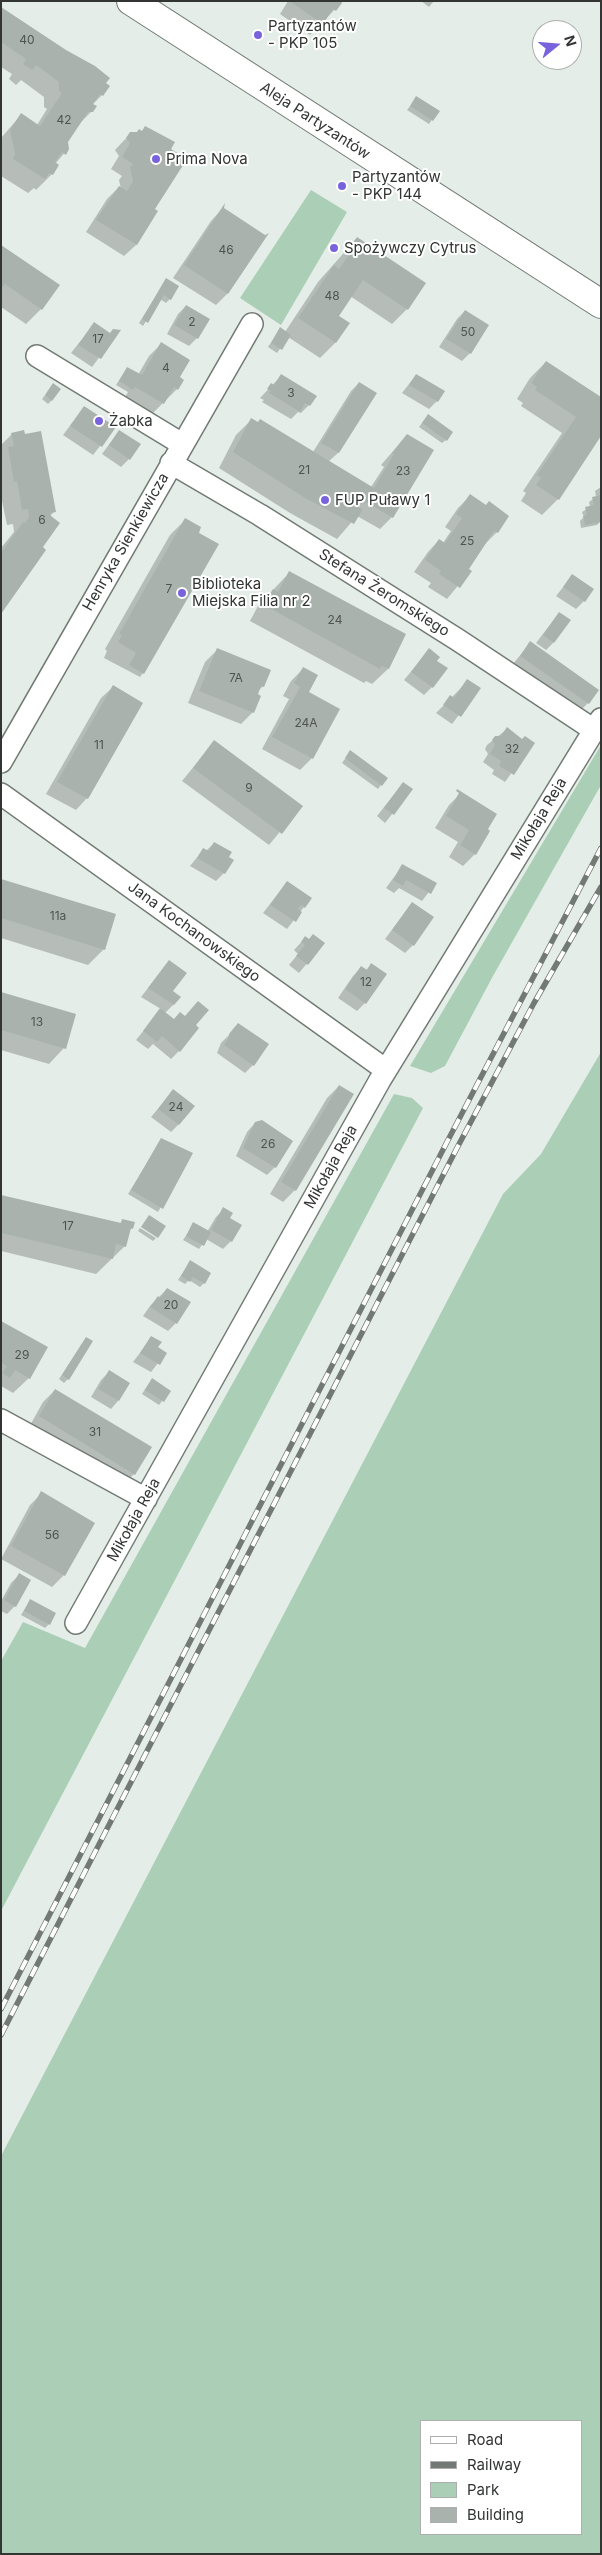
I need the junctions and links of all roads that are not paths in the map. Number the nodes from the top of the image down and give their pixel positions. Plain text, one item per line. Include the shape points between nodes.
1 (131, 1) edge
2 (601, 304) edge
3 (252, 324) dead end
4 (37, 356) dead end
5 (182, 444) junction
6 (171, 463) junction
7 (597, 724) edge
8 (1, 762) edge
9 (1, 794) edge
10 (386, 1070) junction
11 (1, 1420) edge
12 (146, 1499) junction
13 (76, 1623) dead end

1 - 2 main road, Aleja Partyzantów
3 - 5 street, Henryka Sienkiewicza
4 - 5 street
5 - 6 street, Henryka Sienkiewicza
6 - 7 street, Stefana Żeromskiego
6 - 8 street, Henryka Sienkiewicza
7 - 10 street, Mikołaja Reja
9 - 10 street, Jana Kochanowskiego
10 - 12 street, Mikołaja Reja
11 - 12 street
12 - 13 street, Mikołaja Reja

